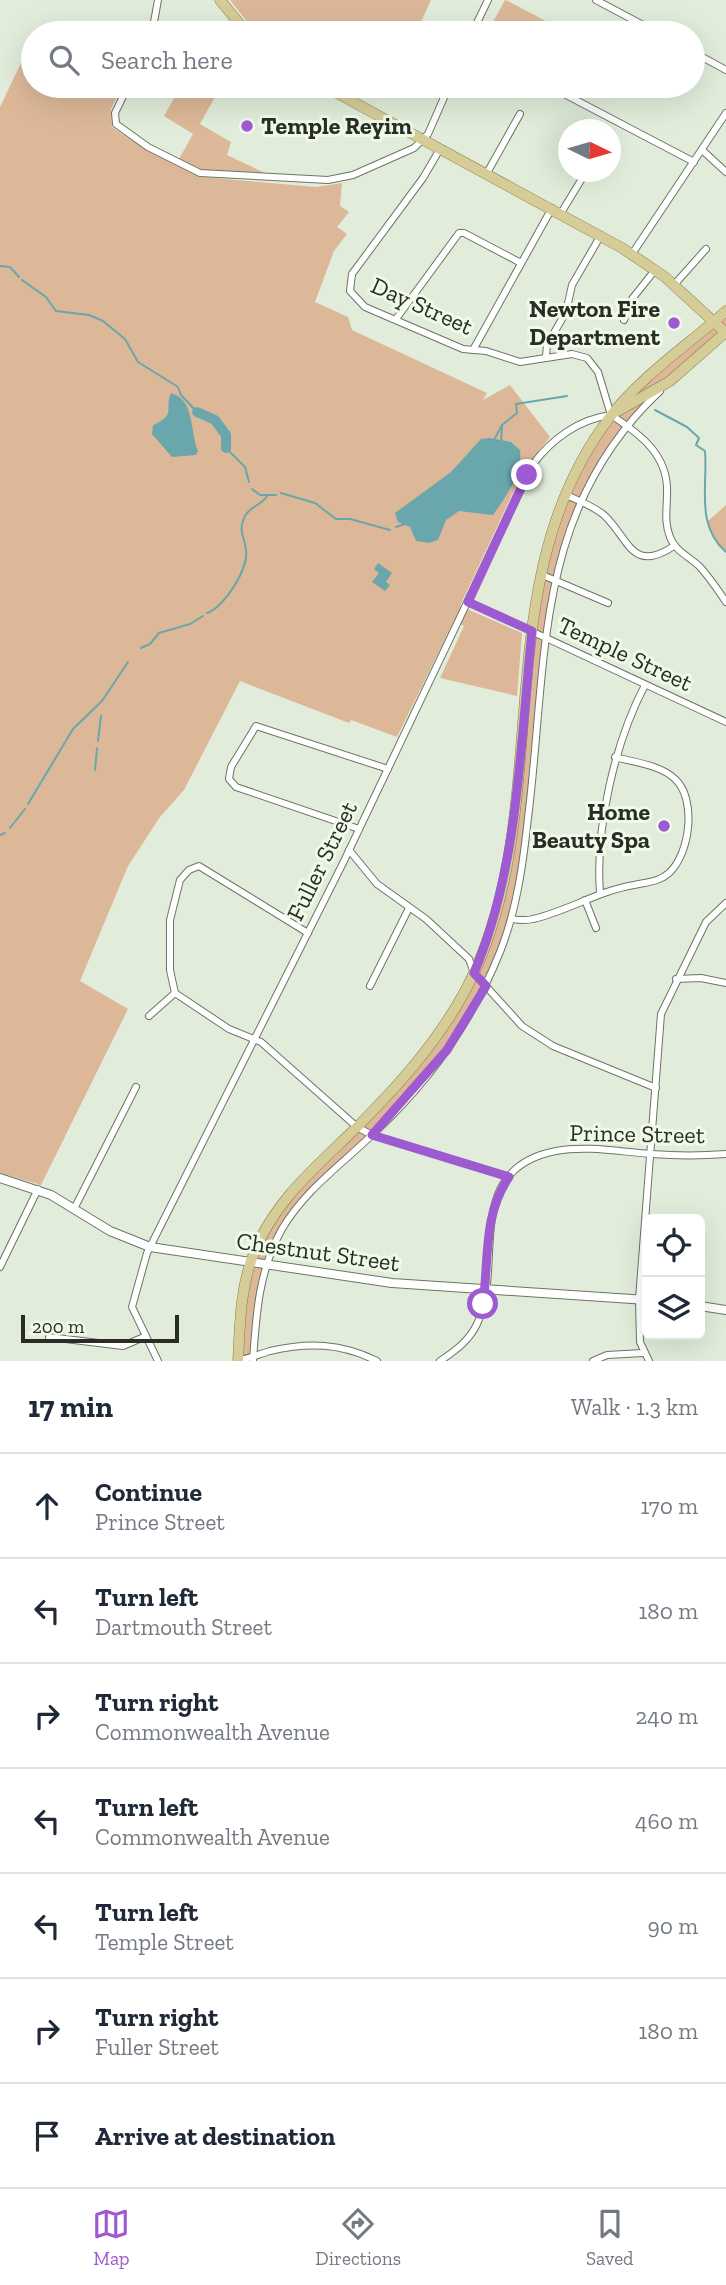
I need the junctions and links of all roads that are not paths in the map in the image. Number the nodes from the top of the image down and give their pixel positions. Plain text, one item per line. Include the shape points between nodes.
1 (158, 0) edge
2 (220, 0) edge
3 (488, 0) edge
4 (597, 0) edge
5 (154, 21) edge
6 (237, 21) edge
7 (478, 21) edge
8 (636, 21) edge
9 (705, 59) edge
10 (726, 70) edge
11 (122, 98) edge
12 (346, 98) edge
13 (443, 98) edge
14 (572, 98) edge
15 (726, 113) edge
16 (520, 114) dead end
17 (424, 140) junction
18 (440, 149) junction
19 (702, 149) junction
20 (694, 162) junction
21 (726, 172) edge
22 (487, 173) junction
23 (578, 182) edge
24 (556, 210) junction
25 (601, 235) junction
26 (706, 249) dead end
27 (632, 254) junction
28 (521, 263) junction
29 (655, 270) junction
30 (674, 285) junction
31 (726, 311) edge
32 (396, 319) junction
33 (624, 320) dead end
34 (714, 322) junction
35 (726, 333) edge
36 (473, 350) junction
37 (546, 356) junction
38 (670, 382) junction
39 (611, 415) junction
40 (626, 425) junction
41 (564, 494) junction
42 (579, 501) junction
43 (674, 546) junction
44 (540, 574) junction
45 (556, 578) junction
46 (468, 602) junction
47 (726, 602) edge
48 (608, 603) dead end
49 (532, 631) junction
50 (548, 639) junction
51 (645, 685) junction
52 (726, 722) edge
53 (615, 757) junction
54 (388, 769) junction
55 (359, 829) junction
56 (349, 850) junction
57 (600, 893) junction
58 (585, 900) junction
59 (726, 903) edge
60 (409, 908) junction
61 (512, 919) junction
62 (596, 928) dead end
63 (308, 933) junction
64 (474, 973) junction
65 (676, 979) junction
66 (726, 983) edge
67 (370, 986) dead end
68 (486, 986) junction
69 (175, 993) junction
70 (149, 1016) dead end
71 (255, 1038) junction
72 (136, 1087) dead end
73 (656, 1088) junction
74 (357, 1127) junction
75 (372, 1135) junction
76 (651, 1154) junction
77 (726, 1154) edge
78 (509, 1177) junction
79 (0, 1178) edge
80 (38, 1189) junction
81 (74, 1209) junction
82 (150, 1247) junction
83 (251, 1261) junction
84 (267, 1264) junction
85 (0, 1266) edge
86 (644, 1277) edge
87 (485, 1289) junction
88 (642, 1300) edge
89 (705, 1307) edge
90 (726, 1310) edge
91 (49, 1337) dead end
92 (144, 1337) junction
93 (643, 1340) edge
94 (643, 1353) junction
95 (253, 1359) edge
96 (238, 1360) edge
97 (158, 1361) edge
98 (377, 1361) edge
99 (440, 1361) edge
100 (593, 1361) edge
101 (649, 1361) edge

1 - 5 street
2 - 6 main road
3 - 7 street
4 - 8 street
9 - 10 street
11 - 17 street via 115,113 117,126 162,155 207,175 339,179
12 - 17 main road
13 - 17 street
14 - 20 street
15 - 19 street
16 - 22 street
17 - 18 main road
18 - 22 main road
18 - 32 street, Day Street via 349,282 350,291 365,307
19 - 20 street
19 - 21 street
20 - 27 street
22 - 24 main road
23 - 24 street
24 - 25 main road
24 - 28 street
25 - 27 main road
25 - 37 street via 572,285 566,312 547,345
26 - 30 street
27 - 29 main road
28 - 32 street via 458,233
28 - 36 street
29 - 30 main road
29 - 33 street via 632,299
30 - 34 main road
31 - 34 main road
32 - 36 street, Day Street
34 - 35 main road
34 - 39 main road
35 - 38 main road
36 - 37 street, Day Street via 520,362
37 - 39 street, Day Street via 572,354 594,363
38 - 39 main road
38 - 40 street
39 - 40 street
39 - 41 main road
39 - 46 street, Fuller Street via 570,430 541,453
40 - 42 street
40 - 43 street via 663,463 665,519
41 - 42 street
41 - 44 main road
42 - 43 street via 603,515 635,553 651,556
42 - 45 street
43 - 47 street via 703,570
44 - 45 street
44 - 49 main road
45 - 48 street
45 - 50 street
46 - 49 street, Temple Street
46 - 54 street, Fuller Street
49 - 50 street, Temple Street
49 - 64 main road via 504,873 493,925
50 - 51 street, Temple Street
50 - 61 street via 523,862
51 - 52 street, Temple Street
51 - 53 street
53 - 57 street via 600,851
53 - 57 street via 674,778 685,794 687,823 681,857 670,872 657,880
54 - 55 street, Fuller Street
54 - 55 street via 256,726 231,767 229,779 236,788
55 - 56 street, Fuller Street
56 - 60 street via 377,884
56 - 63 street, Fuller Street
57 - 58 street
58 - 61 street via 534,919
58 - 62 street
59 - 65 street via 706,922
60 - 64 street via 469,959
60 - 67 street
61 - 68 street
63 - 69 street via 199,866 189,870 180,880 170,920
63 - 71 street, Fuller Street
64 - 68 street
64 - 74 main road via 440,1034
65 - 66 street
65 - 73 street via 661,1014
68 - 73 street via 510,1015 536,1036
68 - 75 street via 447,1050
69 - 70 street
69 - 71 street via 229,1029
71 - 74 street
71 - 82 street, Fuller Street
72 - 81 street
73 - 76 street
74 - 75 street
74 - 83 main road via 283,1200
75 - 78 street
75 - 84 street via 298,1206
76 - 77 street, Prince Street
76 - 78 street, Prince Street via 557,1151 536,1157
76 - 86 street
78 - 87 street, Prince Street via 491,1215
79 - 80 main road, Chestnut Street
80 - 81 main road, Chestnut Street
80 - 85 street
81 - 82 main road, Chestnut Street via 110,1231
82 - 83 main road, Chestnut Street
82 - 92 street, Fuller Street via 132,1307
83 - 84 main road, Chestnut Street
83 - 96 main road via 243,1294
84 - 87 main road, Chestnut Street via 391,1283
84 - 95 street via 257,1305
87 - 88 main road, Chestnut Street
87 - 99 street, Prince Street via 476,1327
89 - 90 main road
91 - 92 street via 123,1346
92 - 97 street, Fuller Street
93 - 94 street
94 - 100 street via 607,1355
94 - 101 street
95 - 96 street
95 - 98 street via 294,1346 319,1344 351,1349

